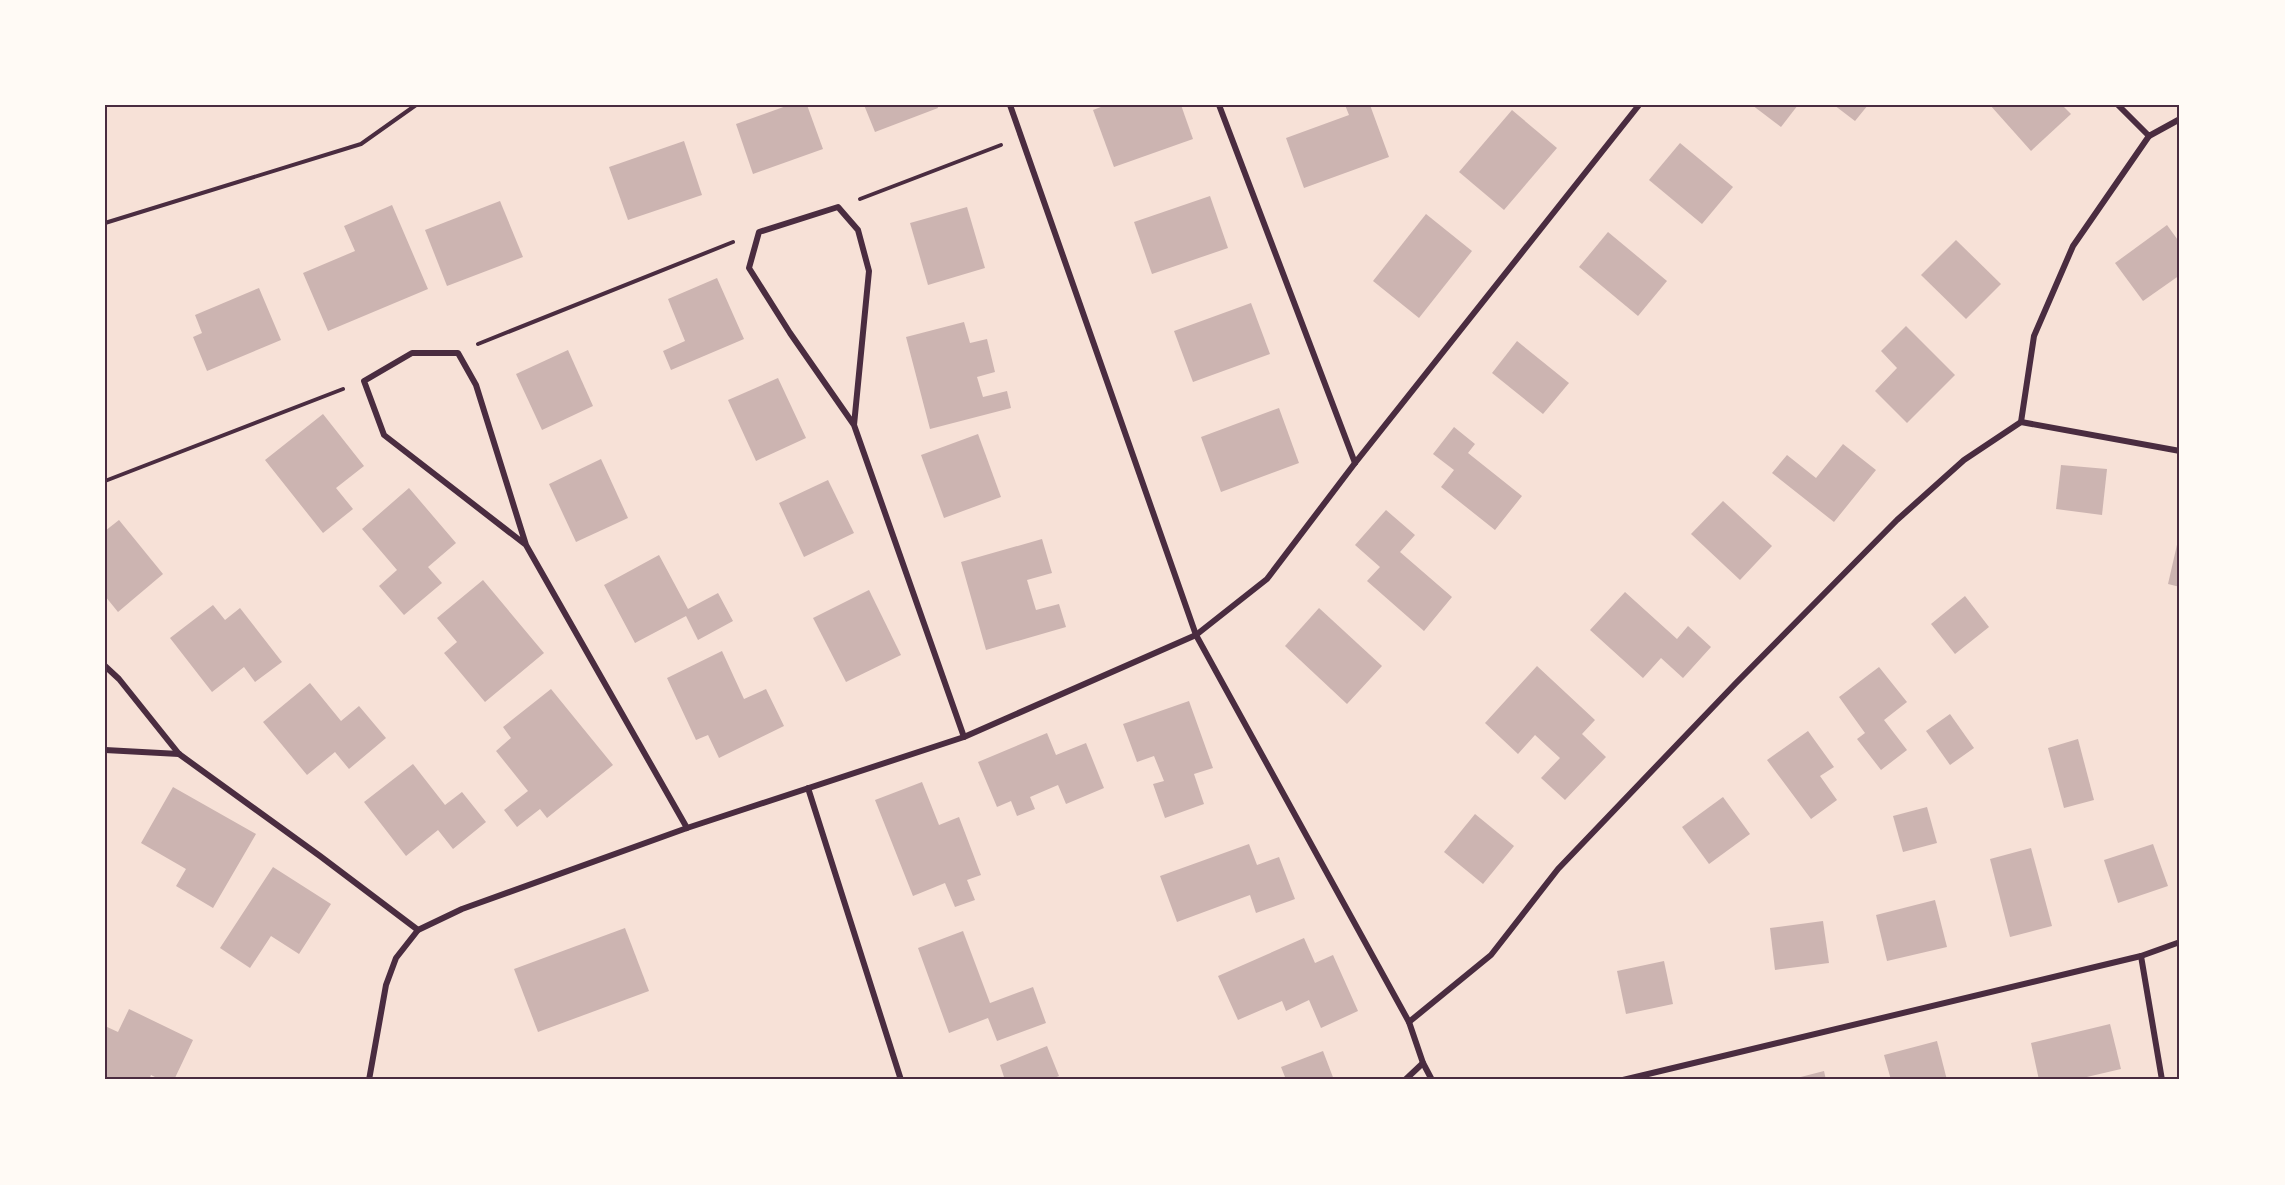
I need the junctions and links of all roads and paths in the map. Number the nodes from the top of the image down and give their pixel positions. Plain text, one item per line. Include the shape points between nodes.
1 (416, 105) edge
2 (1010, 105) edge
3 (1219, 105) edge
4 (1639, 105) edge
5 (2118, 105) edge
6 (2180, 119) edge
7 (2149, 136) junction
8 (1022, 137) junction
9 (838, 207) junction
10 (105, 223) edge
11 (759, 232) junction
12 (458, 353) junction
13 (364, 381) junction
14 (2021, 422) junction
15 (854, 425) junction
16 (2180, 451) edge
17 (1354, 463) junction
18 (105, 481) edge
19 (526, 545) junction
20 (1196, 635) junction
21 (105, 666) edge
22 (964, 736) junction
23 (105, 750) edge
24 (179, 754) junction
25 (808, 788) junction
26 (687, 828) junction
27 (418, 930) junction
28 (2180, 942) edge
29 (2141, 956) junction
30 (1408, 1022) junction
31 (1423, 1063) junction
32 (369, 1080) edge
33 (900, 1080) edge
34 (1405, 1080) edge
35 (1432, 1080) edge
36 (1623, 1080) edge
37 (2163, 1080) edge

1 - 10 path via 361,144
2 - 8 street
3 - 17 street
4 - 17 street
5 - 7 street
6 - 7 street
7 - 14 street via 2073,246 2034,336
8 - 9 path
8 - 20 street
9 - 11 street
9 - 15 street via 858,230 869,271
11 - 12 path
11 - 15 street via 749,268
12 - 13 street via 412,353
12 - 19 street via 476,385
13 - 18 path
13 - 19 street via 384,435
14 - 16 street
14 - 30 street via 1964,460 1897,520 1558,869 1491,955
15 - 22 street
17 - 20 street via 1267,579
19 - 26 street
20 - 22 street
20 - 30 street
21 - 24 street
22 - 25 street
23 - 24 street
24 - 27 street
25 - 26 street
25 - 33 street
26 - 27 street via 462,909
27 - 32 street via 396,958 386,985
28 - 29 street
29 - 36 street
29 - 37 street
30 - 31 street
31 - 34 street
31 - 35 street

